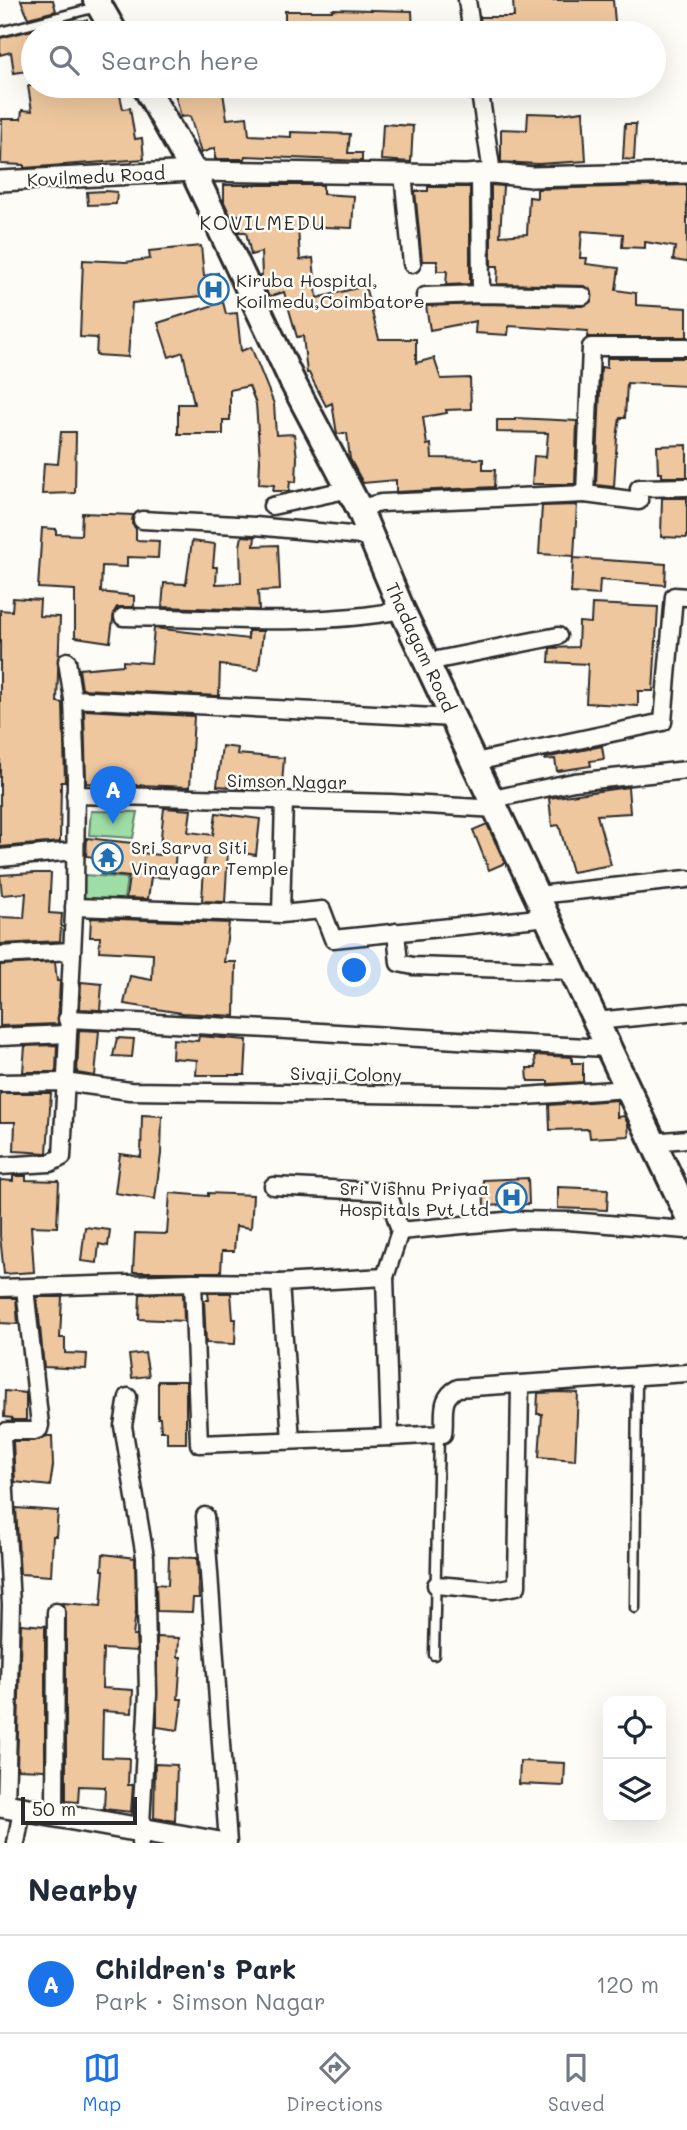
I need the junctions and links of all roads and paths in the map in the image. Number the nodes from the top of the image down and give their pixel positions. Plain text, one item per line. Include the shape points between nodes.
1 (467, 0) edge
2 (98, 3) edge
3 (37, 21) edge
4 (108, 21) edge
5 (470, 21) edge
6 (21, 26) edge
7 (0, 32) edge
8 (152, 98) edge
9 (480, 98) edge
10 (193, 171) junction
11 (687, 173) edge
12 (403, 174) junction
13 (486, 174) junction
14 (0, 181) edge
15 (412, 264) dead end
16 (481, 294) junction
17 (425, 296) dead end
18 (583, 296) dead end
19 (687, 347) edge
20 (687, 487) edge
21 (585, 494) junction
22 (354, 498) junction
23 (272, 506) dead end
24 (142, 520) dead end
25 (372, 537) junction
26 (687, 597) edge
27 (402, 610) junction
28 (123, 617) dead end
29 (558, 636) dead end
30 (67, 661) dead end
31 (427, 662) junction
32 (73, 699) junction
33 (453, 718) junction
34 (475, 762) junction
35 (687, 770) edge
36 (75, 795) junction
37 (284, 800) junction
38 (495, 804) junction
39 (74, 851) junction
40 (0, 858) edge
41 (687, 878) edge
42 (543, 906) junction
43 (74, 907) junction
44 (281, 914) junction
45 (396, 932) junction
46 (71, 951) junction
47 (0, 955) edge
48 (573, 971) junction
49 (687, 1012) edge
50 (596, 1021) junction
51 (67, 1027) junction
52 (0, 1037) edge
53 (609, 1048) junction
54 (64, 1082) junction
55 (0, 1083) edge
56 (628, 1089) junction
57 (687, 1139) edge
58 (653, 1142) junction
59 (0, 1167) edge
60 (274, 1185) dead end
61 (687, 1214) edge
62 (687, 1230) edge
63 (400, 1231) junction
64 (385, 1278) junction
65 (193, 1282) junction
66 (280, 1283) junction
67 (0, 1288) edge
68 (26, 1288) junction
69 (687, 1373) edge
70 (637, 1376) junction
71 (520, 1385) junction
72 (128, 1397) dead end
73 (439, 1436) junction
74 (390, 1437) junction
75 (291, 1440) junction
76 (205, 1516) dead end
77 (436, 1585) junction
78 (635, 1608) dead end
79 (56, 1612) dead end
80 (434, 1655) dead end
81 (9, 1808) edge
82 (55, 1815) junction
83 (141, 1837) edge
84 (16, 1843) edge
85 (214, 1843) edge
86 (228, 1843) edge

1 - 5 street
2 - 3 lane
2 - 4 main road
6 - 7 lane
8 - 10 main road, Thadagam Road
9 - 13 street
10 - 12 street, Kovilmedu Road
10 - 14 street, Kovilmedu Road
10 - 22 main road, Thadagam Road via 292,381
11 - 13 street, Kovilmedu Road
12 - 13 street, Kovilmedu Road
12 - 15 street
13 - 16 street
16 - 17 street
16 - 18 street
19 - 21 street via 591,347
20 - 21 street via 639,488 639,501
21 - 22 street via 381,503
22 - 23 street
22 - 25 main road, Thadagam Road
24 - 25 street
25 - 27 main road, Thadagam Road
26 - 34 street via 674,596 663,722
27 - 28 street via 369,617
27 - 31 main road, Thadagam Road
29 - 31 street
30 - 32 street
31 - 33 main road, Thadagam Road
32 - 33 street
32 - 36 street
33 - 34 main road, Thadagam Road
34 - 38 main road, Thadagam Road
35 - 38 street, Simson Nagar via 574,782
36 - 37 street, Simson Nagar
36 - 39 street
37 - 38 street, Simson Nagar
37 - 44 street
38 - 42 main road, Thadagam Road
39 - 40 street
39 - 43 street
41 - 42 street
42 - 45 street
42 - 48 main road, Thadagam Road
43 - 44 street
43 - 46 street
44 - 45 street via 322,910 333,939
45 - 48 street via 399,963
46 - 47 street
46 - 51 street
48 - 50 main road, Thadagam Road
49 - 50 street
50 - 53 main road, Thadagam Road
51 - 52 street
51 - 53 street via 221,1025
51 - 54 street
53 - 56 main road, Thadagam Road
54 - 55 street, Sivaji Colony
54 - 56 street, Sivaji Colony via 130,1091 525,1096
54 - 59 street via 61,1157 50,1163
56 - 58 main road, Thadagam Road
57 - 58 street
58 - 61 main road, Thadagam Road
60 - 63 street via 388,1192
62 - 63 street via 515,1220
63 - 64 street
64 - 66 street
64 - 74 street
65 - 66 street
65 - 68 street
65 - 75 street via 199,1444
66 - 75 street
67 - 68 street
68 - 81 street via 40,1425 34,1431 7,1431 2,1436 11,1605
69 - 70 street
70 - 71 street
70 - 78 lane
71 - 73 street via 450,1392 443,1404 443,1434
71 - 77 street via 517,1586 494,1590
72 - 83 street via 123,1426 145,1557 148,1695
73 - 74 street
73 - 77 lane
74 - 75 street
76 - 86 street
77 - 80 lane
79 - 82 street
81 - 82 main road
81 - 84 street
82 - 83 main road
83 - 85 main road

